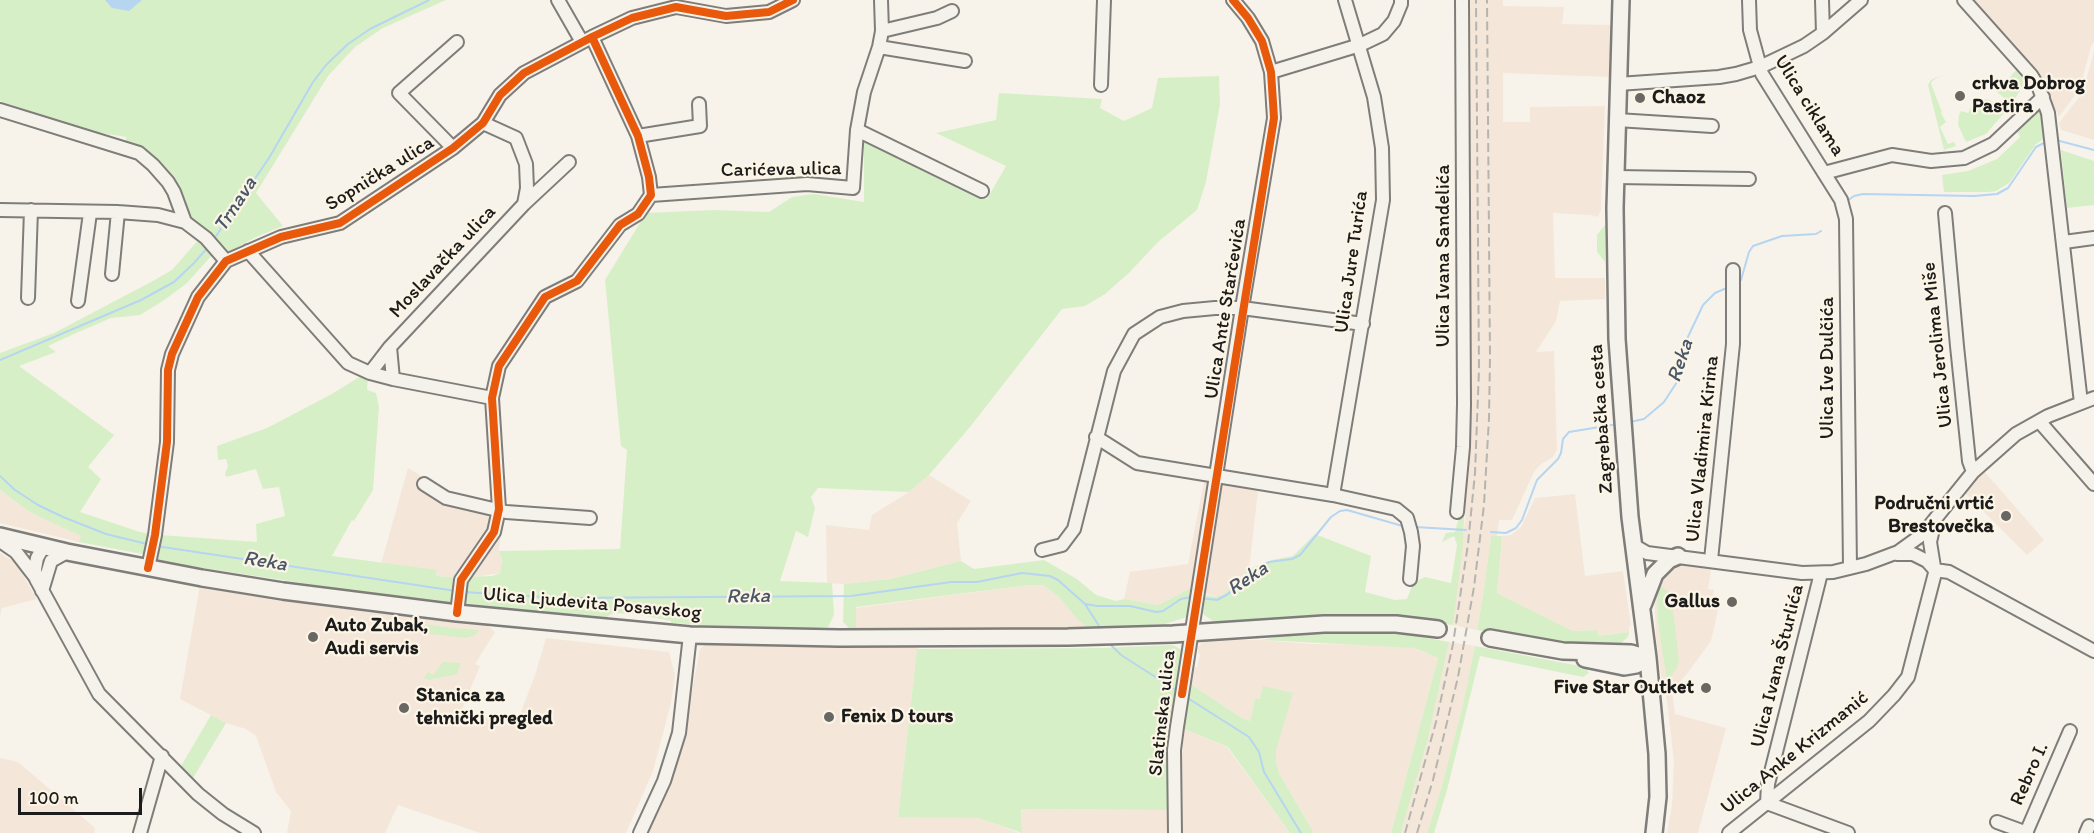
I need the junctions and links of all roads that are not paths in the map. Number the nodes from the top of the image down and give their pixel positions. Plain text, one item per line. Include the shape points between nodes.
1 (558, 0) edge
2 (793, 0) edge
3 (881, 0) edge
4 (1104, 0) edge
5 (1233, 0) edge
6 (1345, 0) edge
7 (1401, 0) edge
8 (1462, 0) edge
9 (1621, 0) edge
10 (1749, 0) edge
11 (1822, 0) edge
12 (1861, 0) edge
13 (1964, 0) edge
14 (697, 5) edge
15 (952, 11) dead end
16 (882, 31) junction
17 (1823, 33) junction
18 (587, 40) junction
19 (457, 42) dead end
20 (1360, 45) junction
21 (879, 47) junction
22 (965, 62) dead end
23 (1760, 67) junction
24 (1271, 72) junction
25 (1618, 84) junction
26 (1101, 85) dead end
27 (2043, 97) junction
28 (699, 104) dead end
29 (0, 110) edge
30 (1617, 120) junction
31 (483, 123) junction
32 (1712, 126) dead end
33 (857, 130) junction
34 (638, 136) junction
35 (453, 148) junction
36 (569, 162) dead end
37 (1824, 173) junction
38 (1616, 177) junction
39 (1749, 179) dead end
40 (982, 191) dead end
41 (651, 195) junction
42 (524, 204) junction
43 (0, 210) edge
44 (31, 210) junction
45 (118, 212) junction
46 (90, 213) junction
47 (1945, 213) dead end
48 (185, 222) junction
49 (2094, 238) edge
50 (2064, 242) junction
51 (249, 251) junction
52 (226, 261) junction
53 (112, 274) dead end
54 (1734, 280) dead end
55 (28, 297) dead end
56 (78, 301) dead end
57 (1242, 308) junction
58 (1363, 324) junction
59 (390, 347) junction
60 (370, 373) junction
61 (393, 379) junction
62 (492, 398) junction
63 (2094, 398) edge
64 (2081, 403) junction
65 (2039, 421) junction
66 (1096, 437) junction
67 (1973, 472) junction
68 (1216, 477) junction
69 (424, 484) dead end
70 (2094, 484) edge
71 (1333, 495) junction
72 (499, 509) junction
73 (1457, 512) dead end
74 (590, 518) dead end
75 (0, 536) edge
76 (0, 541) edge
77 (1633, 545) junction
78 (44, 546) junction
79 (1920, 547) junction
80 (1042, 550) dead end
81 (67, 552) junction
82 (1678, 556) junction
83 (1711, 560) junction
84 (150, 561) junction
85 (1850, 568) junction
86 (1935, 570) junction
87 (1821, 573) junction
88 (36, 579) junction
89 (1410, 579) dead end
90 (42, 591) junction
91 (457, 608) junction
92 (1643, 614) junction
93 (1438, 629) dead end
94 (1192, 633) junction
95 (690, 635) junction
96 (1490, 638) dead end
97 (2094, 651) edge
98 (1648, 658) junction
99 (1618, 660) junction
100 (1651, 687) junction
101 (2070, 731) dead end
102 (162, 756) junction
103 (1767, 803) junction
104 (1997, 822) dead end
105 (140, 833) edge
106 (254, 833) edge
107 (640, 833) edge
108 (1175, 833) edge
109 (1654, 833) edge
110 (1729, 833) edge
111 (1848, 833) edge
112 (2026, 833) edge

1 - 18 street
2 - 14 street, Sopnička ulica via 769,12 726,15
3 - 16 street, Carićeva ulica
4 - 26 street
5 - 24 street, Ulica Ante Starčevića via 1262,41
6 - 20 street, Ulica Jure Turića
7 - 20 street via 1394,21 1383,34
8 - 73 street, Ulica Ivana Sandelića via 1464,404
9 - 25 main road, Zagrebačka cesta
10 - 23 street, Ulica ciklama via 1750,30
11 - 17 street
12 - 17 street
13 - 27 street via 2024,66
14 - 18 street, Sopnička ulica via 632,18
15 - 16 street
16 - 21 street, Carićeva ulica
17 - 23 street
18 - 31 street, Sopnička ulica via 524,73 500,95
18 - 34 street
19 - 35 street, Sopnička ulica via 399,93
20 - 24 street
20 - 58 street, Ulica Jure Turića via 1382,148 1383,200
21 - 22 street
21 - 33 street, Carićeva ulica
23 - 25 street via 1719,77
23 - 37 street, Ulica ciklama
24 - 57 street, Ulica Ante Starčevića via 1274,118
25 - 30 main road, Zagrebačka cesta
27 - 37 street, Ulica ciklama via 1993,144 1964,158 1923,161 1892,155
27 - 50 street via 2052,131
28 - 34 street via 700,126
29 - 48 street via 139,153 168,182
30 - 32 street
30 - 38 main road, Zagrebačka cesta
31 - 35 street, Sopnička ulica
31 - 42 street, Moslavačka ulica via 516,138 526,164
33 - 40 street
33 - 41 street, Carićeva ulica via 853,188 807,184
34 - 41 street
35 - 51 street, Sopnička ulica via 340,223 281,237
36 - 42 street, Moslavačka ulica
37 - 85 street, Ulica Ive Dulčića via 1841,200 1846,219
38 - 39 street
38 - 77 main road, Zagrebačka cesta via 1617,339
41 - 62 street via 638,214 620,225 577,281 544,297 499,366
42 - 59 street, Moslavačka ulica
43 - 44 street
44 - 46 street
44 - 55 street
45 - 46 street
45 - 48 street
45 - 53 street
46 - 56 street
47 - 67 street, Ulica Jerolima Miše
48 - 52 street
49 - 50 street
50 - 64 street
51 - 52 street, Sopnička ulica
51 - 60 street via 348,363
52 - 84 street, Sopnička ulica via 198,297 172,354 168,370 167,442
54 - 83 street, Ulica Vladimira Kirina via 1733,344
57 - 58 street
57 - 66 street via 1183,311 1160,317 1134,334 1114,371
57 - 68 street, Ulica Ante Starčevića
58 - 71 street, Ulica Jure Turića
59 - 60 street, Moslavačka ulica
59 - 61 street, Moslavačka ulica
60 - 61 street
61 - 62 street
62 - 72 street
63 - 64 street
64 - 65 street
65 - 67 street via 2009,440
65 - 70 street
66 - 68 street via 1137,463
66 - 80 street via 1074,529 1062,545
67 - 79 street
68 - 71 street
68 - 94 street, Ulica Ante Starčevića
69 - 72 street via 446,498
71 - 89 street via 1396,509 1407,518 1413,546
72 - 74 street
72 - 91 street via 494,532 461,580
75 - 78 main road, Ulica Ljudevita Posavskog
76 - 88 street via 16,552
77 - 82 street via 1647,553
77 - 92 main road, Zagrebačka cesta
78 - 81 main road, Ulica Ljudevita Posavskog
78 - 88 street via 37,558
79 - 85 street
79 - 86 street, Ulica Anke Krizmanić
81 - 84 main road, Ulica Ljudevita Posavskog
81 - 90 street via 51,561
82 - 83 street
82 - 92 main road via 1655,574
83 - 87 street
84 - 91 main road, Ulica Ljudevita Posavskog via 284,591
85 - 87 street
86 - 97 street via 1949,572
86 - 103 street, Ulica Anke Krizmanić via 1913,663 1904,683 1869,722
87 - 103 street, Ulica Ivana Šturlića via 1768,784
88 - 90 street
90 - 102 street via 99,694
91 - 95 main road, Ulica Ljudevita Posavskog
92 - 98 main road, Zagrebačka cesta
92 - 99 main road via 1632,643
93 - 94 main road, Ulica Ljudevita Posavskog via 1396,624 1324,624
94 - 95 main road, Ulica Ljudevita Posavskog via 839,638
94 - 108 street, Slatinska ulica via 1174,750
95 - 107 street via 679,733 664,782
96 - 99 main road
98 - 99 main road via 1631,654
98 - 100 main road, Zagrebačka cesta
99 - 100 main road
100 - 109 main road, Zagrebačka cesta via 1658,781
101 - 112 street, Rebro I.
102 - 105 street
102 - 106 street via 210,804
103 - 110 street, Ulica Anke Krizmanić
103 - 111 street
104 - 112 street, Rebro I.

